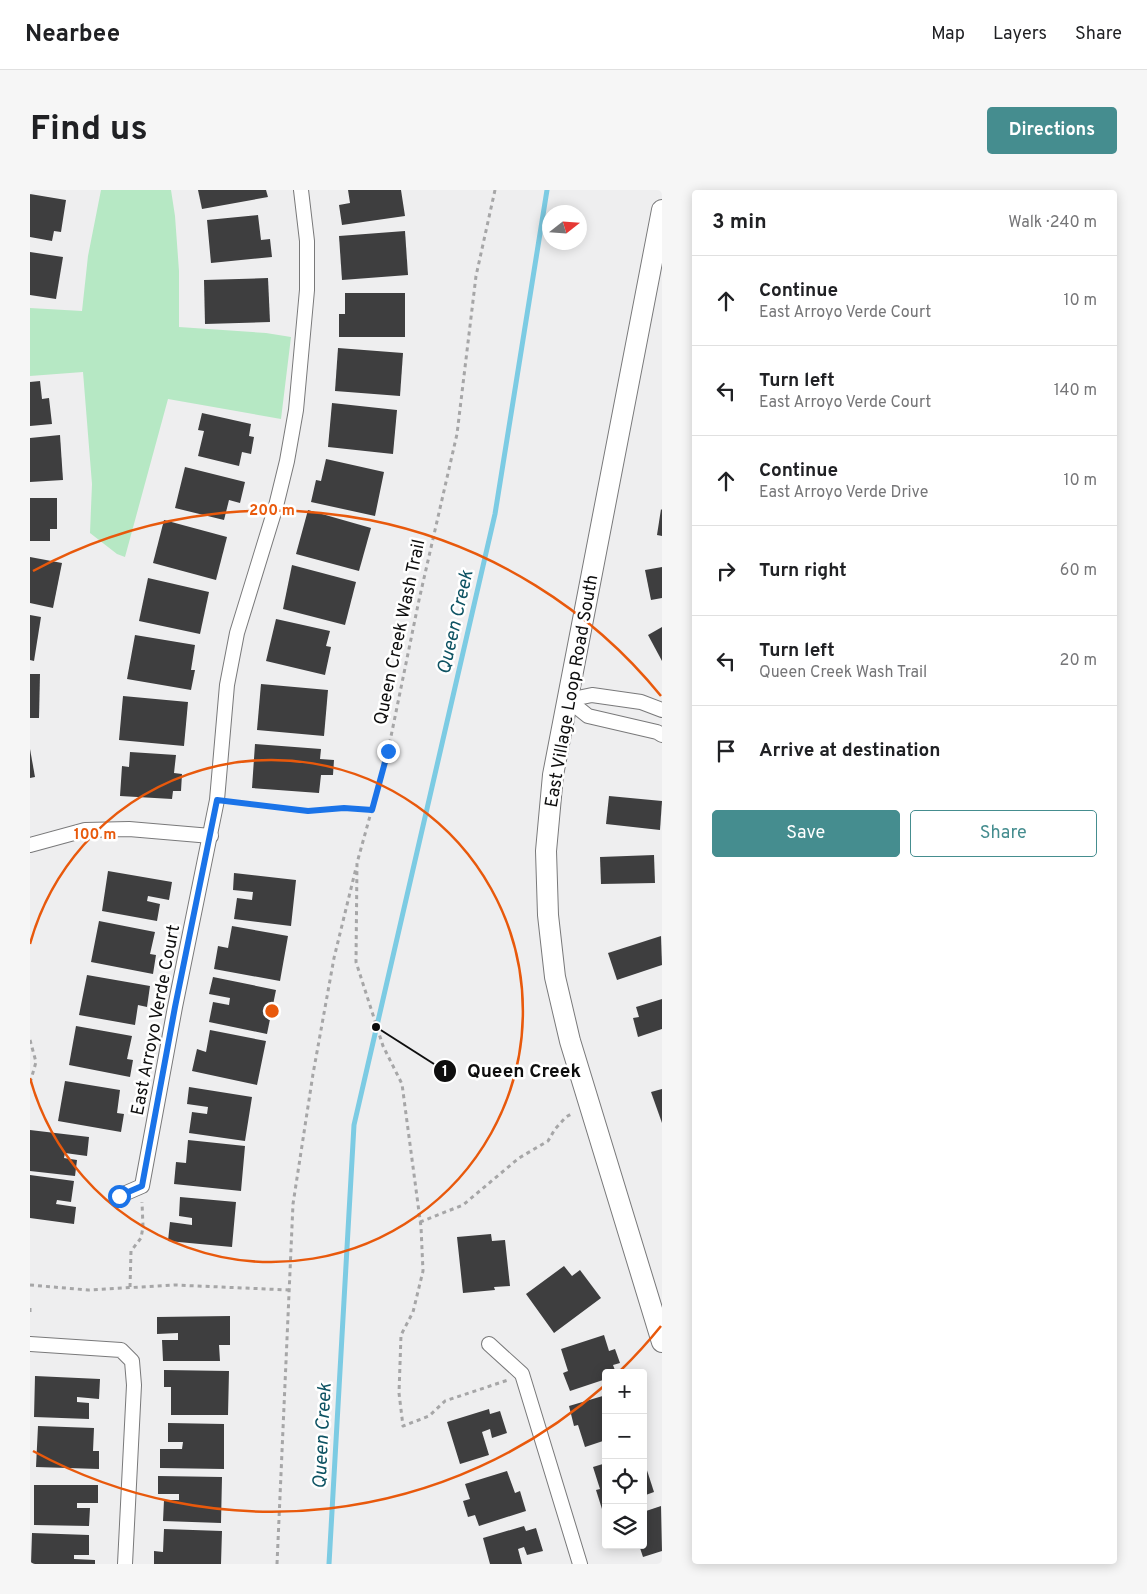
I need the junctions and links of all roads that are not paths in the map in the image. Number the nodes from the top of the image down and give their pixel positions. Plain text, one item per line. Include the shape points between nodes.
1 (302, 190) edge
2 (662, 210) edge
3 (568, 700) junction
4 (662, 710) edge
5 (662, 735) edge
6 (211, 836) junction
7 (30, 844) edge
8 (119, 1196) dead end
9 (662, 1342) edge
10 (30, 1344) edge
11 (489, 1344) dead end
12 (125, 1564) edge
13 (580, 1564) edge

1 - 6 street, East Arroyo Verde Court via 307,290 296,410 276,506 237,633 227,685
2 - 3 street, East Village Loop Road South
3 - 4 street via 592,695 641,702
3 - 5 street via 588,716
3 - 9 street, East Village Loop Road South via 553,775 546,851 548,915 555,977 570,1041
6 - 7 street via 128,829 85,830
6 - 8 street, East Arroyo Verde Court via 142,1186
10 - 12 street via 121,1350 132,1361 134,1385
11 - 13 street via 522,1374

